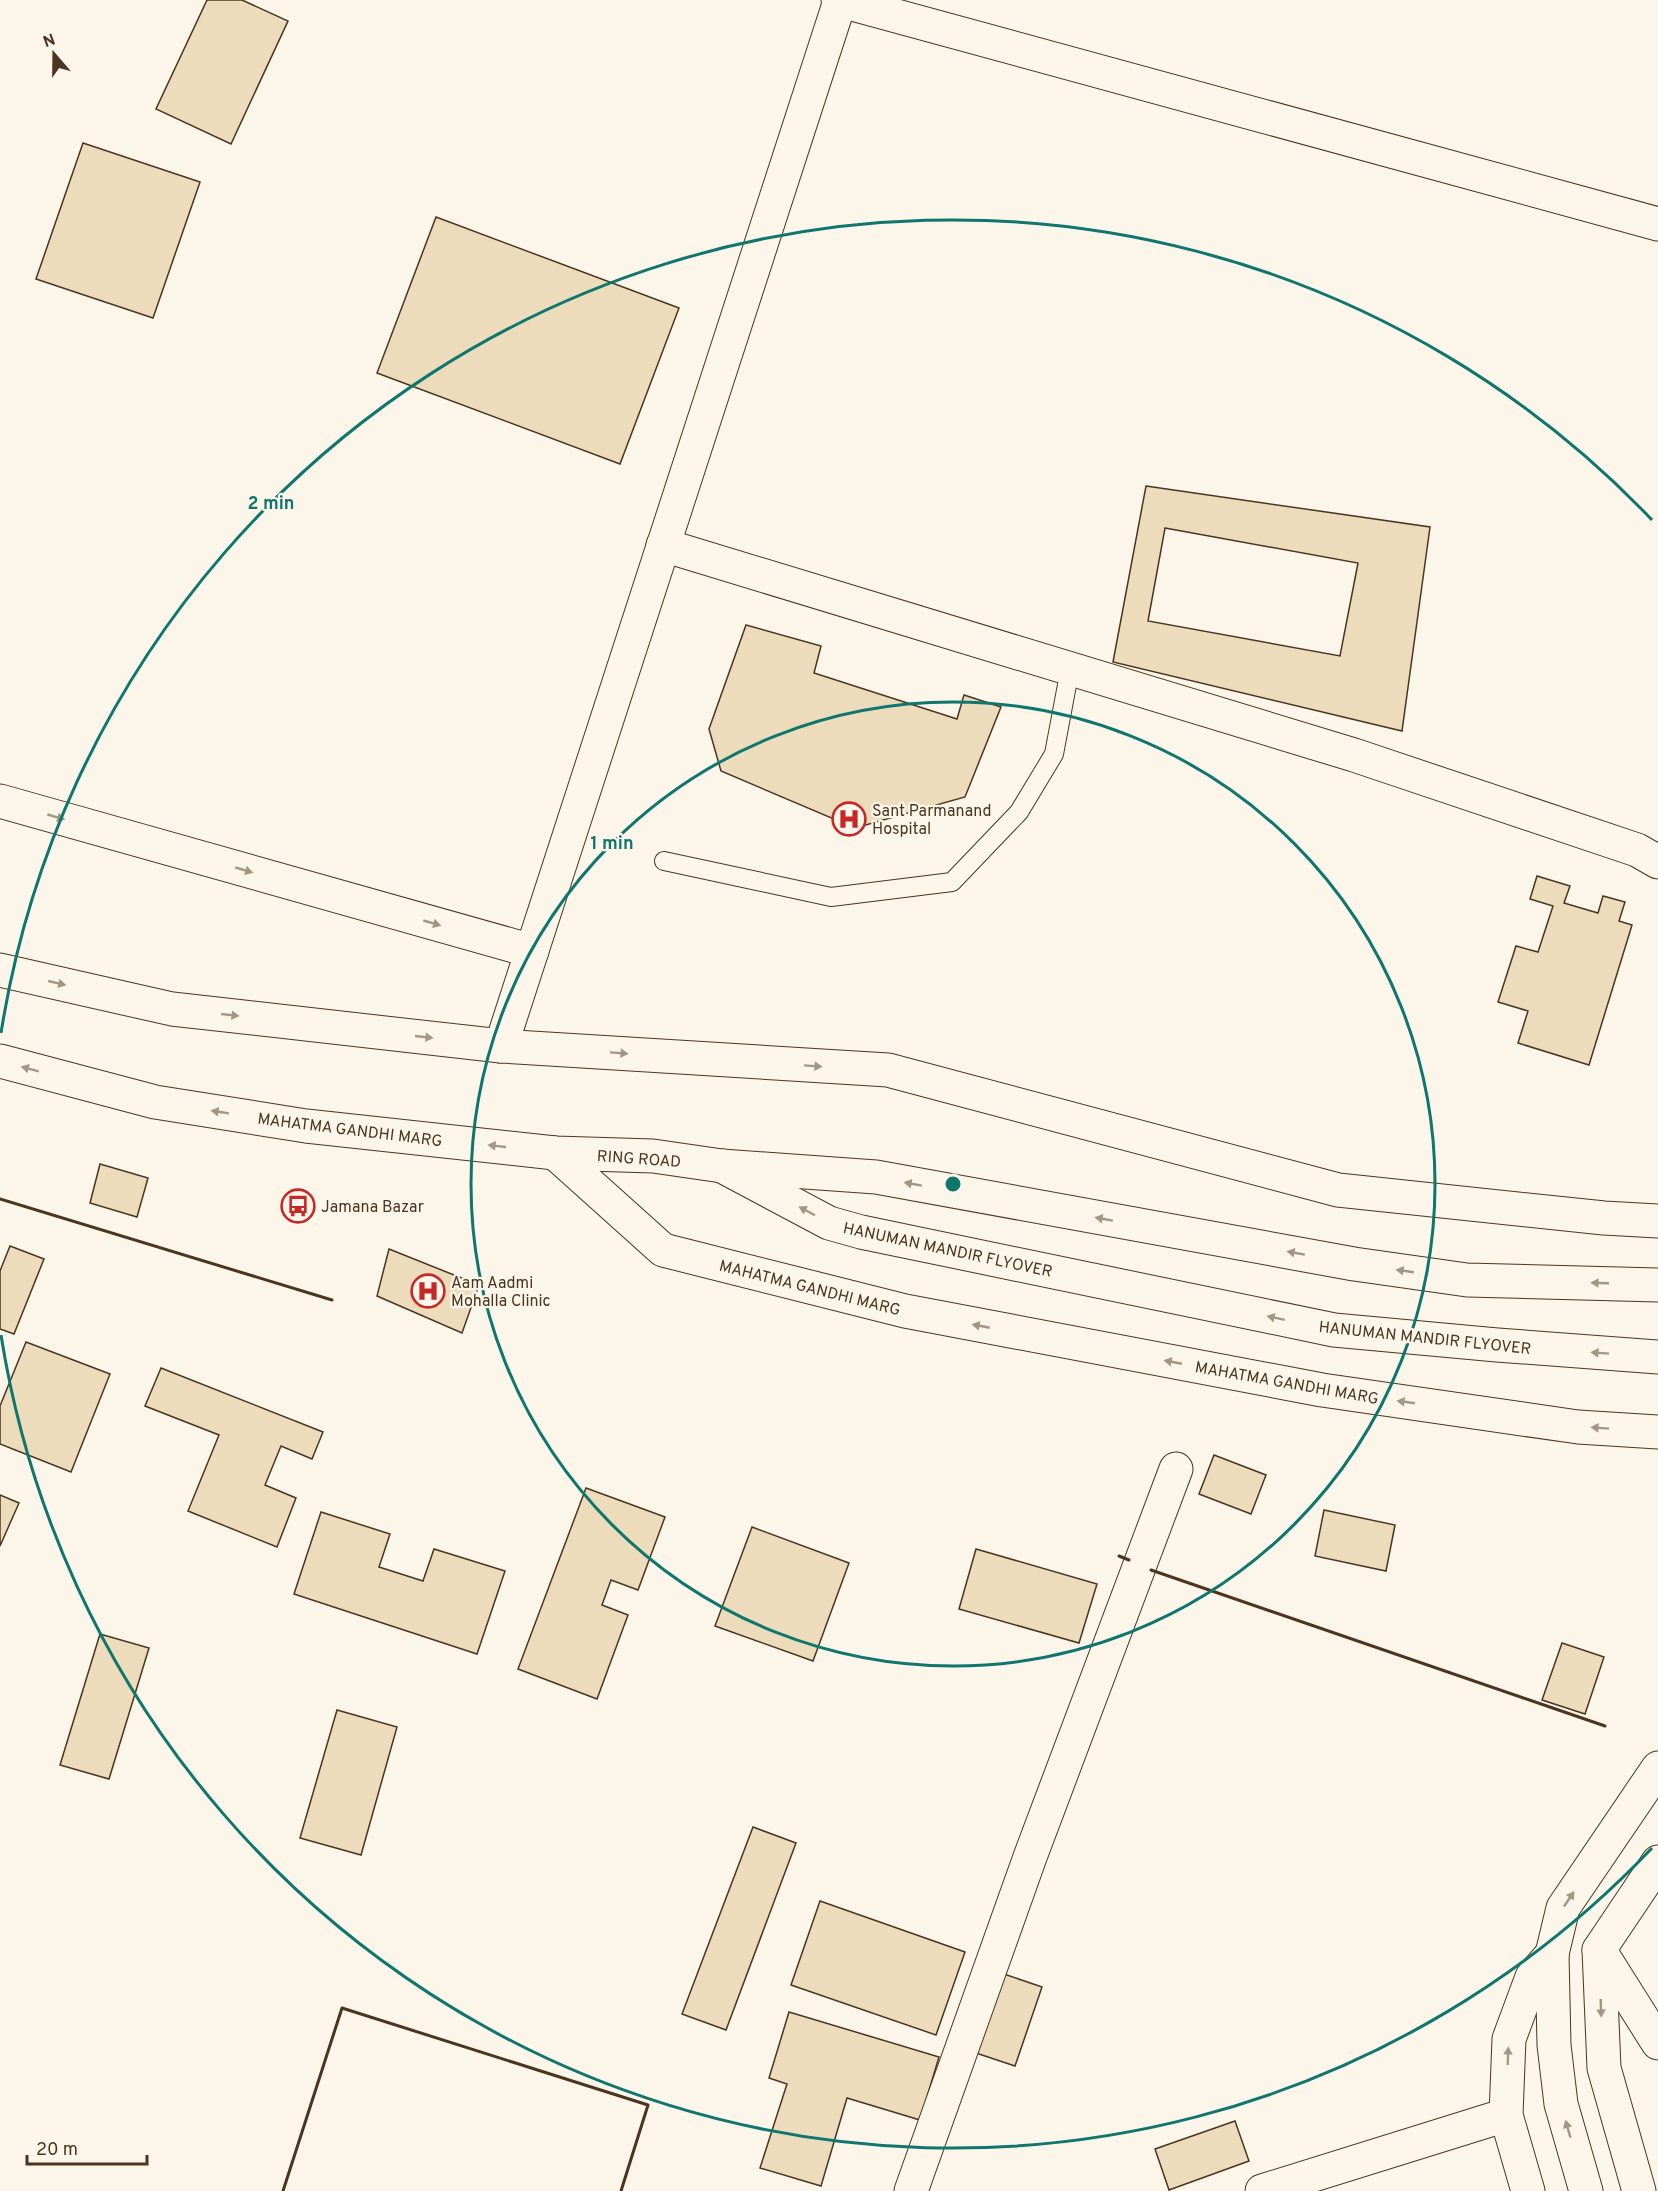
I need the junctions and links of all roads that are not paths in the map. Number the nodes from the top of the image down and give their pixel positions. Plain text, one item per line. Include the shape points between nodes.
1 (839, 0) edge
2 (1658, 224) edge
3 (663, 545) junction
4 (1070, 669) junction
5 (0, 801) edge
6 (664, 861) dead end
7 (1658, 862) edge
8 (532, 951) junction
9 (0, 970) edge
10 (501, 1046) junction
11 (0, 1061) edge
12 (555, 1153) junction
13 (722, 1166) junction
14 (1658, 1221) edge
15 (1658, 1285) edge
16 (1658, 1357) edge
17 (1657, 1432) edge
18 (1176, 1469) dead end
19 (1658, 1768) edge
20 (1658, 1862) edge
21 (1599, 1950) junction
22 (1552, 1954) junction
23 (1658, 2042) edge
24 (1506, 2115) junction
25 (911, 2191) edge
26 (1262, 2191) edge
27 (1528, 2191) edge
28 (1586, 2191) edge
29 (1639, 2191) edge

1 - 2 main road
1 - 3 main road
3 - 4 main road
3 - 8 main road
4 - 6 lane via 1054,754 1019,812 952,882 831,897
4 - 7 main road via 1353,755 1637,850
5 -> 8 main road
8 - 10 main road
9 -> 10 main road via 172,1009
10 -> 14 main road via 888,1070 1338,1190
12 -> 11 main road, MAHATMA GANDHI MARG via 306,1126 155,1102
12 - 13 main road, RING ROAD via 653,1156
17 -> 12 main road, MAHATMA GANDHI MARG via 1578,1427 1322,1390 905,1311 663,1250
15 -> 13 main road via 1455,1278 1354,1264 876,1177
16 -> 13 main road, HANUMAN MANDIR FLYOVER via 1334,1329 861,1232 829,1223
18 - 25 main road via 1034,1845
22 -> 19 main road via 1563,1908
20 - 21 main road
21 - 22 main road
21 - 23 main road
21 -> 29 main road via 1604,2068
24 -> 22 main road via 1509,2039 1532,1977
28 -> 22 main road via 1561,2104 1554,2045
24 - 26 main road
24 - 27 main road

